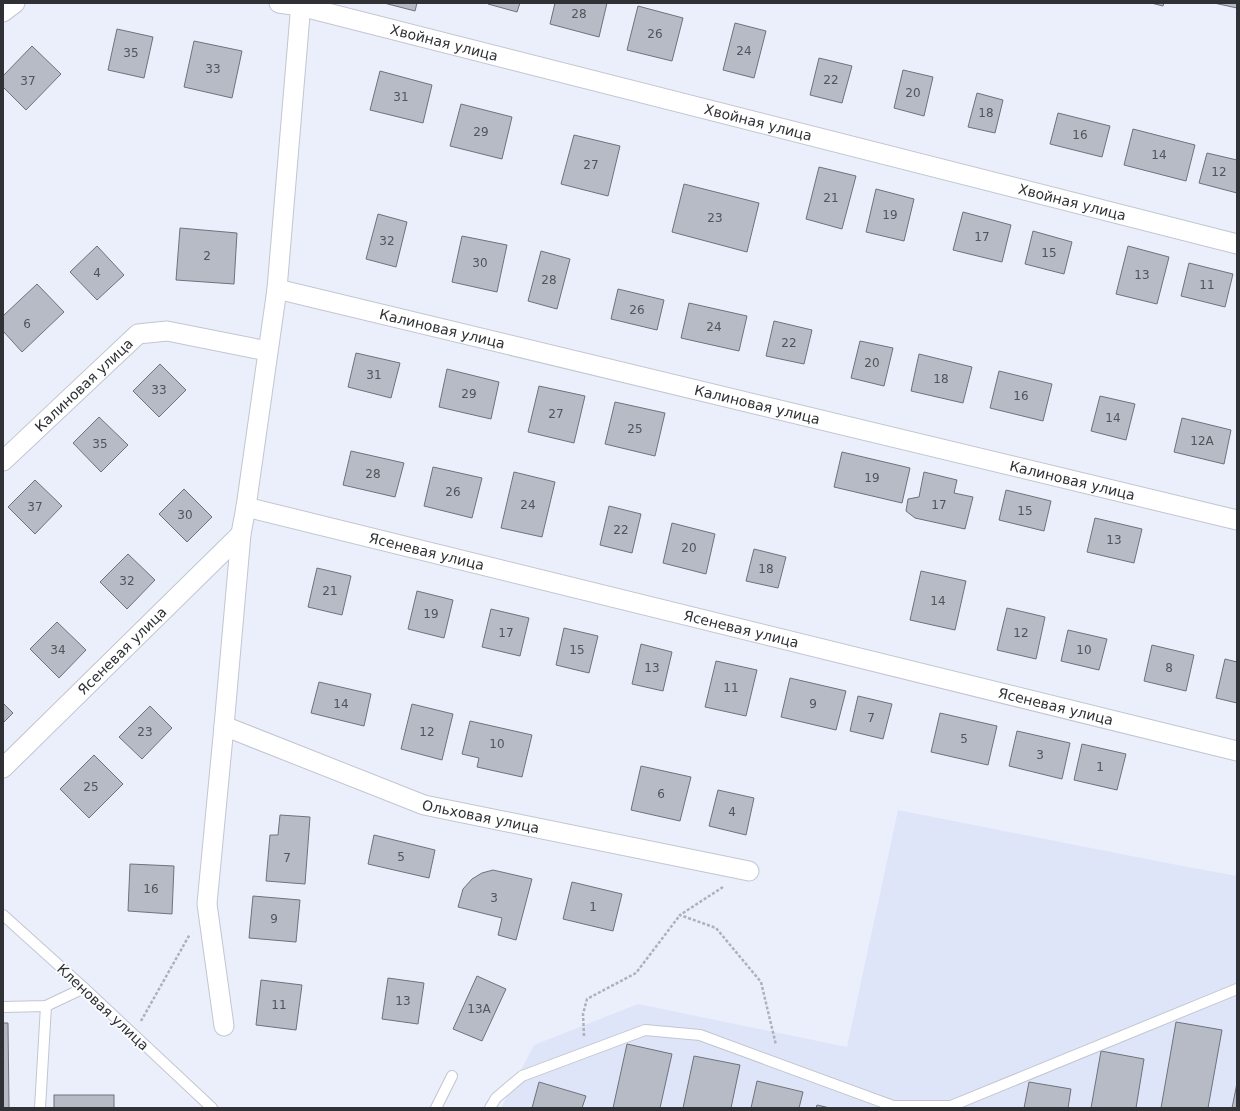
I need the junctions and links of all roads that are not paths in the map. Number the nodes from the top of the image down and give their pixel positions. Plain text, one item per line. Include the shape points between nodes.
1 (15, 3) edge
2 (279, 3) edge
3 (301, 4) edge
4 (3, 12) edge
5 (1237, 244) edge
6 (277, 289) junction
7 (267, 351) junction
8 (3, 461) edge
9 (246, 507) junction
10 (1237, 520) edge
11 (241, 534) junction
12 (224, 726) junction
13 (1237, 751) edge
14 (3, 768) edge
15 (749, 871) road end
16 (3, 915) edge
17 (84, 988) junction
18 (1237, 989) edge
19 (46, 1006) junction
20 (3, 1007) edge
21 (224, 1026) dead end
22 (452, 1076) dead end
23 (201, 1104) edge
24 (40, 1108) edge
25 (212, 1108) edge
26 (436, 1108) edge
27 (490, 1108) edge

1 - 4 street
2 - 3 street, Хвойная улица
3 - 5 street, Хвойная улица
3 - 6 street
6 - 7 street
6 - 10 street, Калиновая улица
7 - 8 street, Калиновая улица via 167,331 138,334
7 - 9 street
9 - 11 street
9 - 13 street, Ясеневая улица
11 - 12 street
11 - 14 street, Ясеневая улица
12 - 15 street, Ольховая улица via 424,804
12 - 21 street via 207,904
16 - 17 lane, Кленовая улица
17 - 19 lane
17 - 23 lane, Кленовая улица
18 - 27 lane via 951,1106 893,1106 700,1035 645,1030 522,1076 496,1098
19 - 20 lane
19 - 24 lane
22 - 26 lane
23 - 25 lane, Кленовая улица

